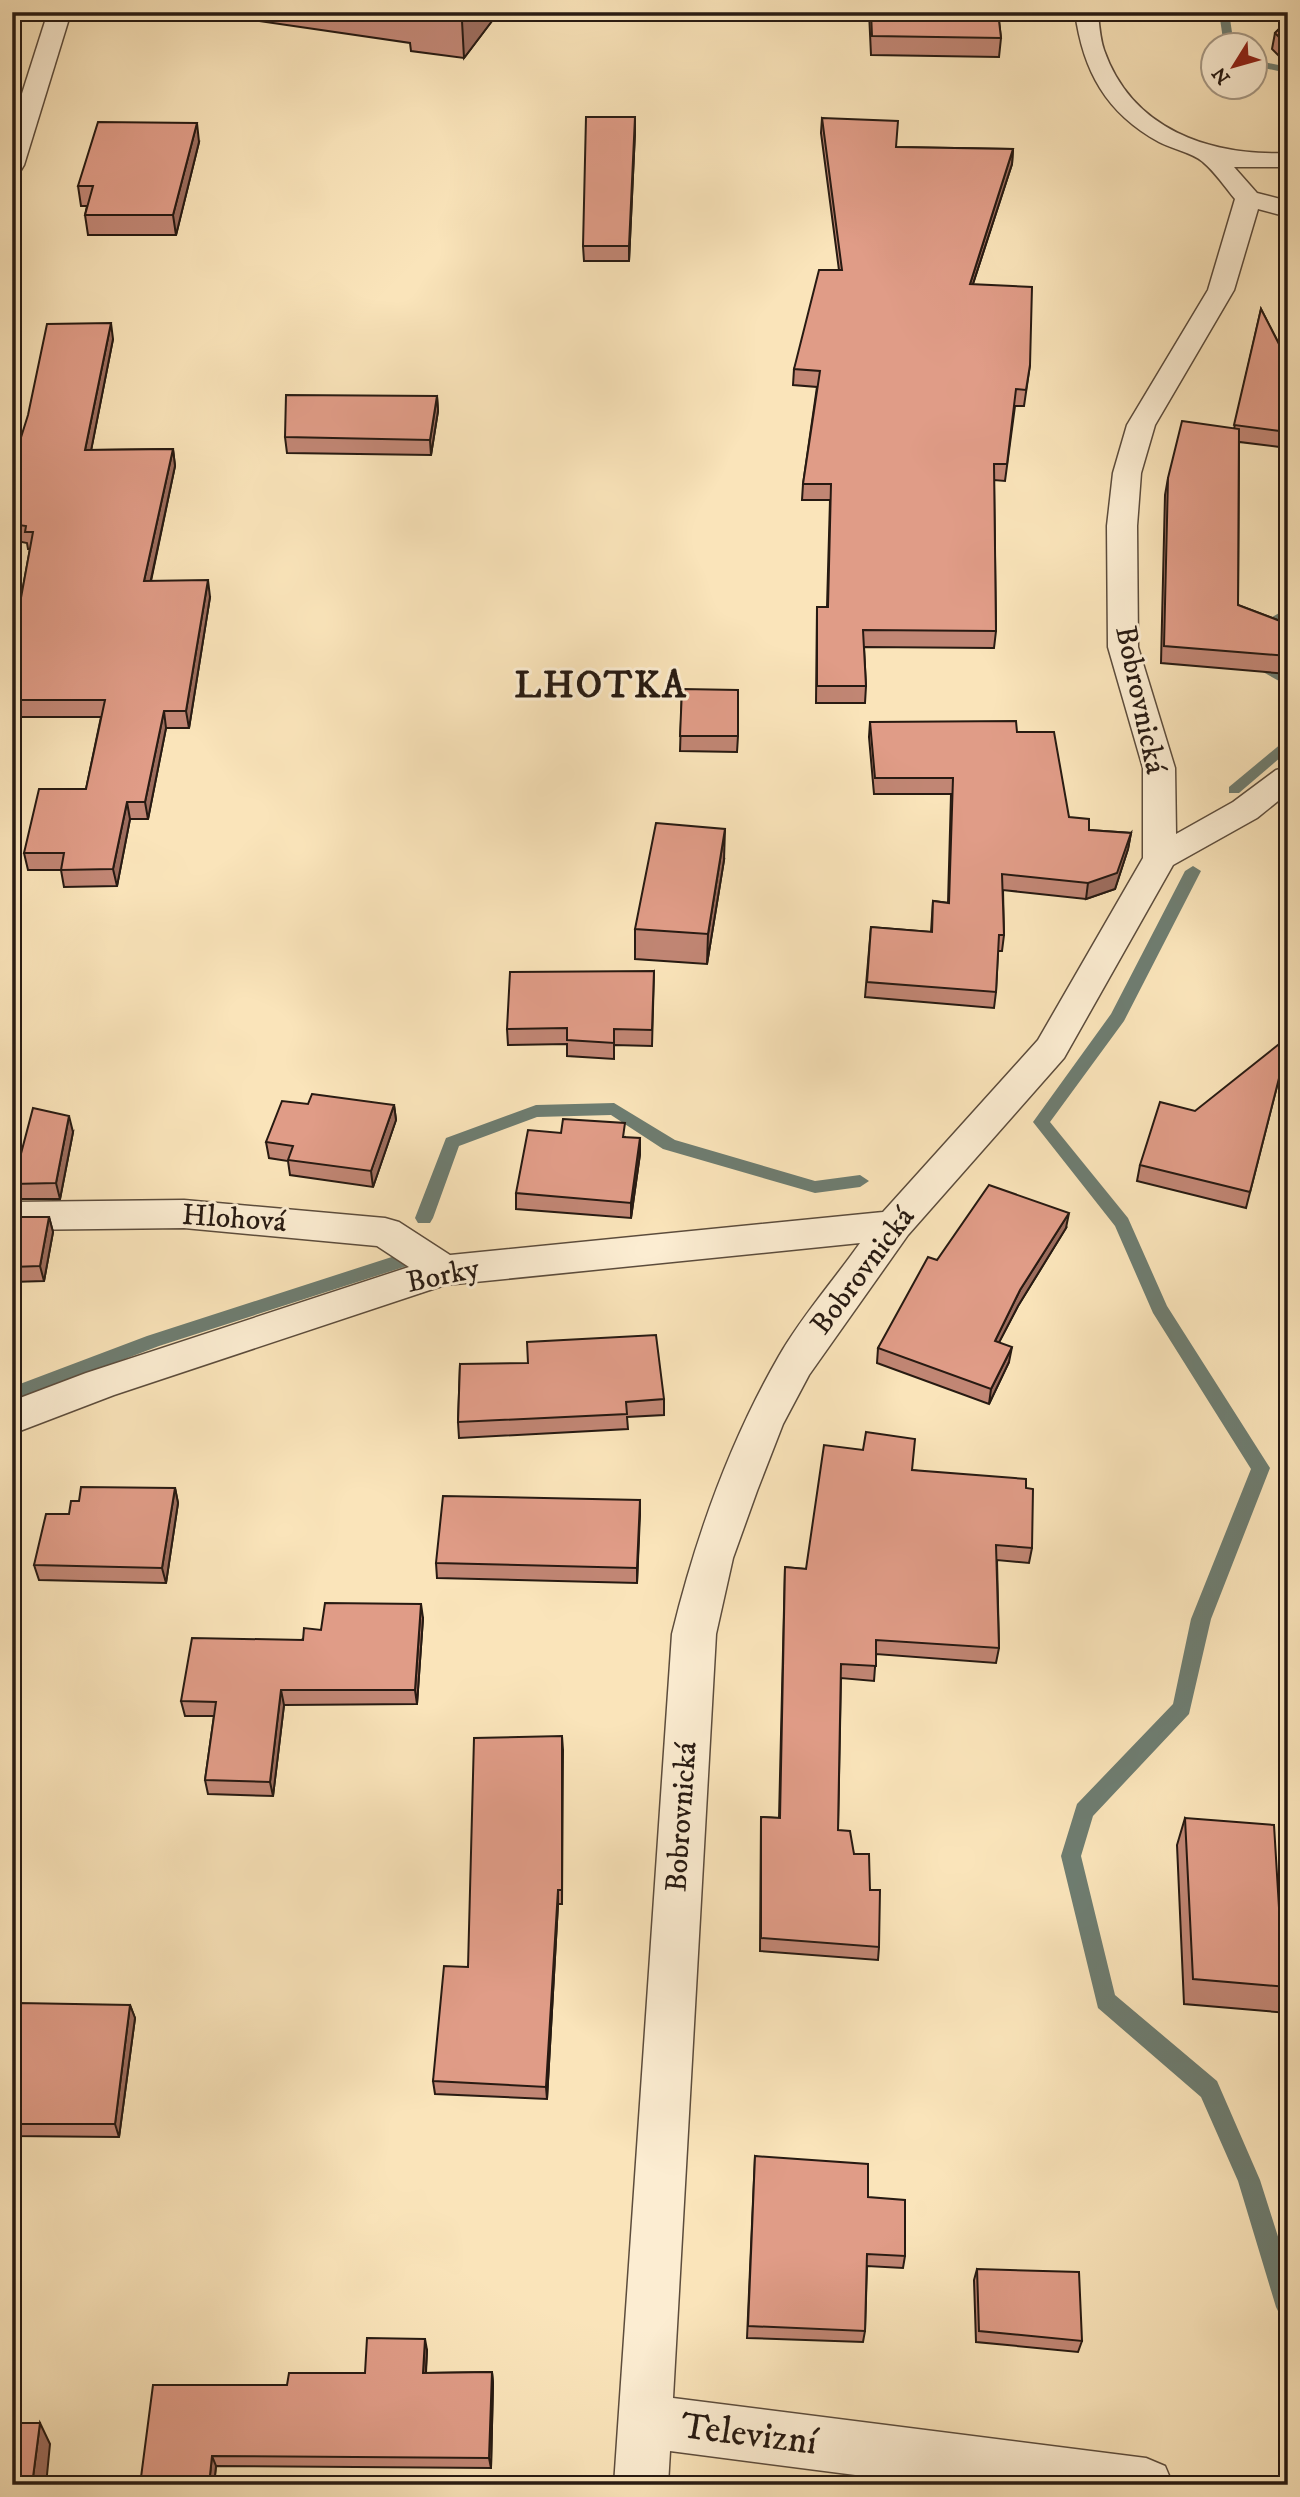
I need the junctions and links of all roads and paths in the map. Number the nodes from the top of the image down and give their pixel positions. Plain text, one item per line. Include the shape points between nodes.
1 (60, 12) edge
2 (1086, 12) edge
3 (18, 122) edge
4 (1213, 158) junction
5 (1288, 160) edge
6 (12, 165) edge
7 (1248, 198) junction
8 (1288, 209) edge
9 (1288, 777) edge
10 (1160, 858) junction
11 (12, 1216) edge
12 (894, 1226) junction
13 (444, 1270) junction
14 (12, 1418) edge
15 (643, 2421) junction
16 (641, 2485) edge
17 (1146, 2485) edge

1 - 3 street
2 - 4 street via 1091,53 1116,94 1165,138
3 - 6 street
4 - 5 street
4 - 7 street
7 - 8 street
7 - 10 street, Bobrovnická via 1221,290 1142,425 1127,473 1122,526 1123,647 1159,768
9 - 10 street via 1245,810
10 - 12 street, Bobrovnická via 1051,1049
11 - 13 street, Hlohová via 184,1214 385,1232
12 - 13 street, Borky
12 - 15 street, Bobrovnická via 795,1364 763,1423 712,1558 694,1634
13 - 14 street, Borky via 100,1384
15 - 16 street, Bobrovnická
15 - 17 street, Televizní

